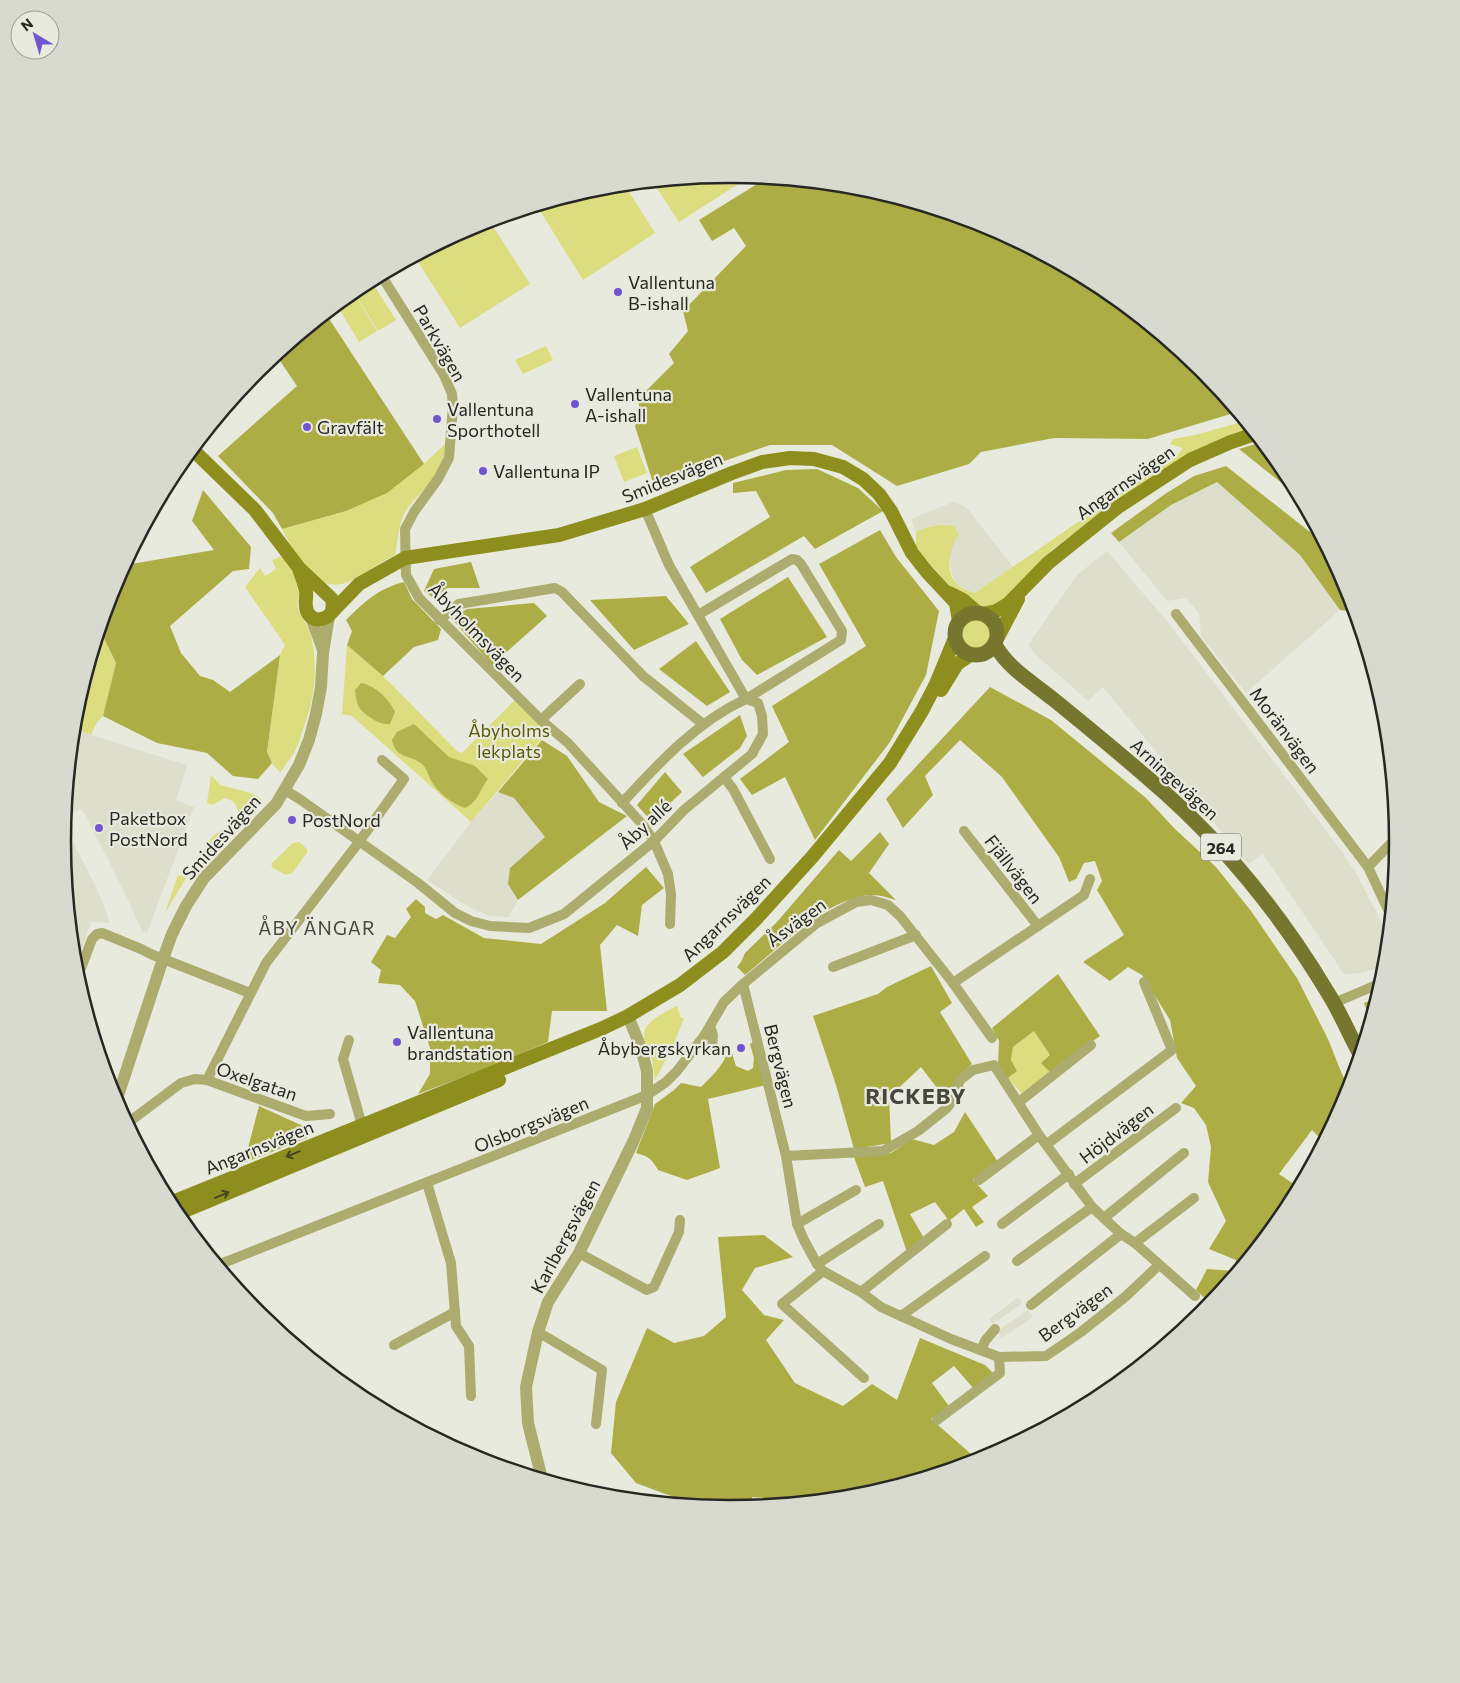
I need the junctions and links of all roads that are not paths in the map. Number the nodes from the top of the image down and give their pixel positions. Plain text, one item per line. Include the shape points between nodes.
1 (385, 281) edge
2 (1250, 436) edge
3 (197, 454) edge
4 (645, 509) junction
5 (405, 558) junction
6 (299, 568) junction
7 (1030, 582) junction
8 (359, 584) junction
9 (325, 591) junction
10 (946, 592) junction
11 (306, 600) junction
12 (981, 613) junction
13 (331, 614) junction
14 (1176, 614) dead end
15 (698, 615) junction
16 (311, 617) junction
17 (440, 620) junction
18 (959, 621) junction
19 (955, 638) junction
20 (996, 641) junction
21 (323, 653) junction
22 (973, 655) junction
23 (1024, 678) junction
24 (580, 684) dead end
25 (746, 699) junction
26 (541, 720) junction
27 (703, 724) junction
28 (382, 760) dead end
29 (724, 777) junction
30 (285, 790) junction
31 (622, 804) junction
32 (964, 831) dead end
33 (654, 841) junction
34 (359, 842) junction
35 (1389, 845) edge
36 (770, 859) dead end
37 (1368, 867) junction
38 (1090, 879) dead end
39 (1385, 904) edge
40 (670, 924) dead end
41 (1038, 926) junction
42 (916, 934) junction
43 (163, 959) junction
44 (83, 964) edge
45 (833, 967) dead end
46 (1144, 982) dead end
47 (743, 984) junction
48 (953, 984) junction
49 (1372, 987) edge
50 (250, 993) junction
51 (1334, 1003) junction
52 (630, 1020) junction
53 (710, 1026) junction
54 (992, 1038) dead end
55 (349, 1040) dead end
56 (1091, 1045) dead end
57 (1356, 1046) edge
58 (712, 1050) dead end
59 (207, 1080) junction
60 (1133, 1080) junction
61 (120, 1091) edge
62 (647, 1095) junction
63 (1019, 1102) junction
64 (1176, 1108) dead end
65 (330, 1114) dead end
66 (133, 1119) edge
67 (363, 1130) junction
68 (1072, 1132) dead end
69 (1039, 1134) junction
70 (1047, 1144) junction
71 (1184, 1152) dead end
72 (786, 1156) junction
73 (1069, 1174) junction
74 (979, 1180) dead end
75 (427, 1183) junction
76 (1074, 1184) junction
77 (856, 1190) dead end
78 (1194, 1198) dead end
79 (178, 1201) edge
80 (1092, 1207) junction
81 (185, 1211) edge
82 (1104, 1218) junction
83 (680, 1220) dead end
84 (797, 1224) junction
85 (879, 1224) dead end
86 (947, 1224) dead end
87 (1002, 1224) dead end
88 (1121, 1234) junction
89 (1135, 1243) junction
90 (579, 1254) junction
91 (985, 1256) dead end
92 (1016, 1261) dead end
93 (224, 1263) edge
94 (1159, 1265) junction
95 (820, 1267) junction
96 (861, 1292) junction
97 (1195, 1296) dead end
98 (1031, 1305) dead end
99 (455, 1312) junction
100 (901, 1316) junction
101 (995, 1329) dead end
102 (538, 1332) junction
103 (394, 1344) dead end
104 (981, 1350) junction
105 (999, 1357) junction
106 (864, 1378) dead end
107 (471, 1396) dead end
108 (937, 1420) dead end
109 (596, 1424) dead end
110 (540, 1472) edge

1 - 5 street, Parkvägen via 444,375 453,406 449,458 452,461 405,529
2 - 7 main road, Angarnsvägen via 1196,457 1154,483 1084,533
3 - 6 main road via 255,510
4 - 5 main road, Smidesvägen via 559,535
4 - 10 main road, Smidesvägen via 762,462 814,459 843,467 874,489 891,511 912,553
4 - 15 street via 669,565
5 - 8 main road, Smidesvägen
5 - 17 street, Åbyholmsvägen via 406,575 414,590
6 - 9 main road
6 - 11 main road
7 - 12 main road, Angarnsvägen via 1008,604 996,611
7 - 20 main road, Angarnsvägen
8 - 9 main road
8 - 13 main road
9 - 11 main road via 312,593
9 - 13 main road via 333,602
10 - 12 main road, Smidesvägen
10 - 18 main road, Smidesvägen via 956,603
11 - 16 main road
12 - 18 main road via 971,613
12 - 20 main road via 994,622
13 - 16 main road via 324,619
13 - 21 street, Smidesvägen
14 - 37 street, Moränvägen
15 - 25 street
15 - 25 street via 792,559 801,564 842,631 841,640
16 - 21 street, Smidesvägen
17 - 26 street, Åbyholmsvägen
17 - 27 street via 459,604 555,588 643,676
18 - 19 main road
19 - 22 main road via 959,648
19 - 52 main road, Angarnsvägen via 922,711 890,762 813,856 722,952
20 - 22 main road via 988,652
20 - 23 main road, Arningevägen / 264 via 1001,656
21 - 30 street, Smidesvägen via 321,687 309,740
22 - 23 main road, Arningevägen / 264
22 - 52 main road, Angarnsvägen via 956,664 909,742 875,789 766,919 724,960 680,996
23 - 51 main road, Arningevägen / 264 via 1150,779 1202,826 1263,896
24 - 26 street
25 - 27 street, Åby allé
25 - 29 street, Åby allé via 758,703 763,734 752,754
26 - 31 street, Åbyholmsvägen via 568,743
27 - 31 street, Åby allé via 673,750
28 - 34 street via 404,778
29 - 33 street, Åby allé via 684,810
29 - 36 street
30 - 34 street, Åby allé
30 - 43 street, Smidesvägen via 258,824 204,878 186,906
31 - 33 street, Åbyholmsvägen
32 - 41 street, Fjällvägen
33 - 34 street, Åby allé via 564,914 529,928 490,926 455,913
33 - 40 street, Åbyholmsvägen via 668,874
34 - 50 street via 266,963
35 - 37 street
37 - 39 street, Moränvägen
38 - 41 street via 1084,895
41 - 48 street
42 - 45 street
42 - 47 street, Åsvägen via 888,905 871,900 856,902 817,923
42 - 48 street, Åsvägen
43 - 44 street via 102,933 92,939
43 - 50 street
43 - 61 street, Smidesvägen
46 - 60 street, Höjdvägen via 1172,1050
47 - 53 street, Åsvägen via 724,1002
47 - 72 street, Bergvägen
48 - 54 street, Åsvägen
49 - 51 street
50 - 59 street
51 - 57 main road, Arningevägen / 264
52 - 62 street, Karlbergsvägen via 647,1071
52 - 67 main road, Angarnsvägen via 437,1107
53 - 58 street
53 - 62 street, Åsvägen via 677,1071
55 - 67 street via 343,1059
56 - 63 street
59 - 65 street, Oxelgatan via 306,1116
59 - 66 street, Oxelgatan via 181,1083
60 - 68 street, Höjdvägen via 1134,1086
60 - 70 street, Höjdvägen
62 - 75 street, Olsborgsvägen
62 - 90 street, Karlbergsvägen via 647,1108 634,1140
63 - 69 street, Höjdvägen
63 - 72 street, Höjdvägen via 994,1065 973,1070 960,1080 947,1108 918,1131 883,1151
64 - 76 street, Höjdvägen
67 -> 79 main road, Angarnsvägen
81 -> 67 main road, Angarnsvägen
69 - 70 street, Höjdvägen
69 - 74 street
70 - 73 street, Höjdvägen
71 - 82 street
72 - 84 street, Bergvägen
73 - 76 street, Höjdvägen
73 - 87 street, Höjdvägen
75 - 93 street, Olsborgsvägen
75 - 99 street via 451,1263
76 - 80 street, Höjdvägen
77 - 84 street
78 - 89 street
80 - 82 street, Höjdvägen
80 - 92 street
82 - 88 street, Höjdvägen
83 - 90 street via 679,1232 654,1287 647,1290
84 - 95 street, Bergvägen
85 - 95 street
86 - 96 street
88 - 89 street, Höjdvägen
88 - 98 street
89 - 94 street, Höjdvägen
90 - 102 street, Karlbergsvägen via 548,1302
91 - 100 street
94 - 97 street, Höjdvägen
94 - 105 street, Bergvägen via 1081,1332 1046,1356
95 - 96 street, Bergvägen
95 - 106 street via 782,1304
96 - 100 street, Bergvägen
99 - 103 street
99 - 107 street via 456,1326 469,1346
100 - 104 street, Bergvägen
101 - 104 street
102 - 109 street via 602,1370
102 - 110 street, Karlbergsvägen via 526,1387 528,1423
104 - 105 street, Bergvägen
105 - 108 street via 1000,1373

